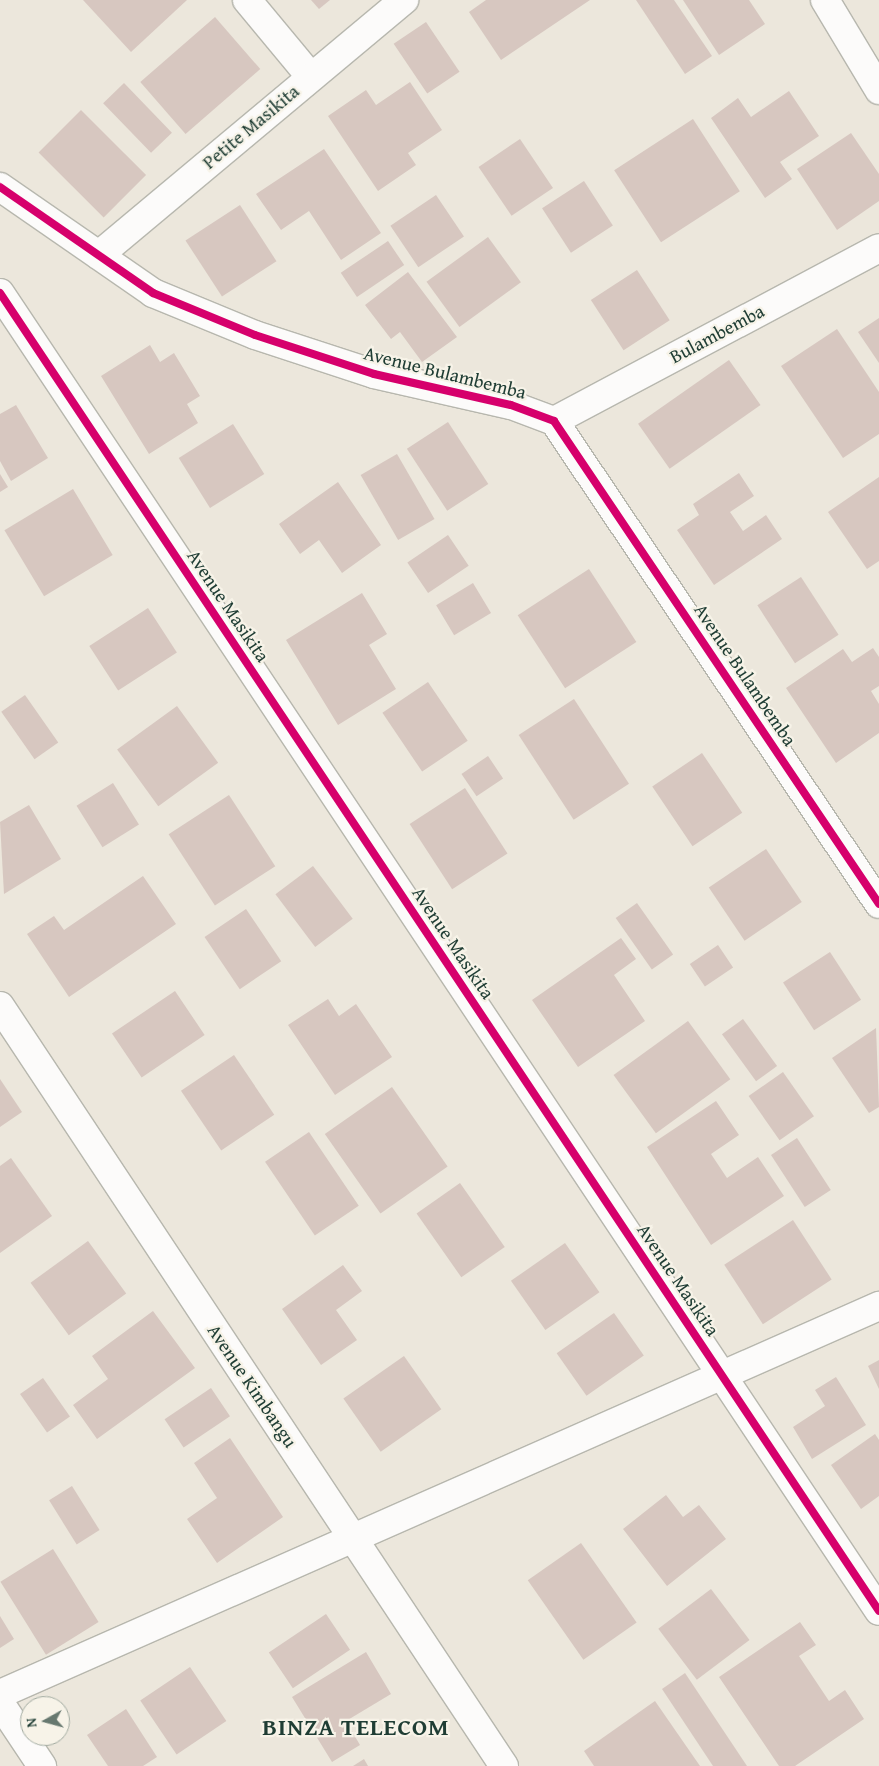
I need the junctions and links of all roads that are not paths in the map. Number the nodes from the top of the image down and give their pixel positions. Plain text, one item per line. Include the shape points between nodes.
1 (247, 0) edge
2 (404, 0) edge
3 (825, 0) edge
4 (311, 77) junction
5 (879, 90) edge
6 (0, 187) edge
7 (879, 248) edge
8 (99, 256) junction
9 (3, 305) edge
10 (554, 420) junction
11 (879, 904) edge
12 (0, 1006) edge
13 (879, 1306) edge
14 (723, 1376) junction
15 (354, 1539) junction
16 (879, 1611) edge
17 (0, 1694) edge
18 (0, 1703) edge
19 (42, 1766) edge
20 (504, 1766) edge

1 - 4 street
2 - 4 street, Petite Masikita
3 - 5 street
4 - 8 street, Petite Masikita
6 - 8 street, Avenue Bulambemba
7 - 10 street, Bulambemba
8 - 10 street, Avenue Bulambemba via 153,293 255,335 374,374 511,405
9 - 14 street, Avenue Masikita
10 - 11 street, Avenue Bulambemba
12 - 15 street, Avenue Kimbangu
13 - 14 street
14 - 15 street
14 - 16 street, Avenue Masikita
15 - 17 street
15 - 20 street, Avenue Kimbangu
18 - 19 street

